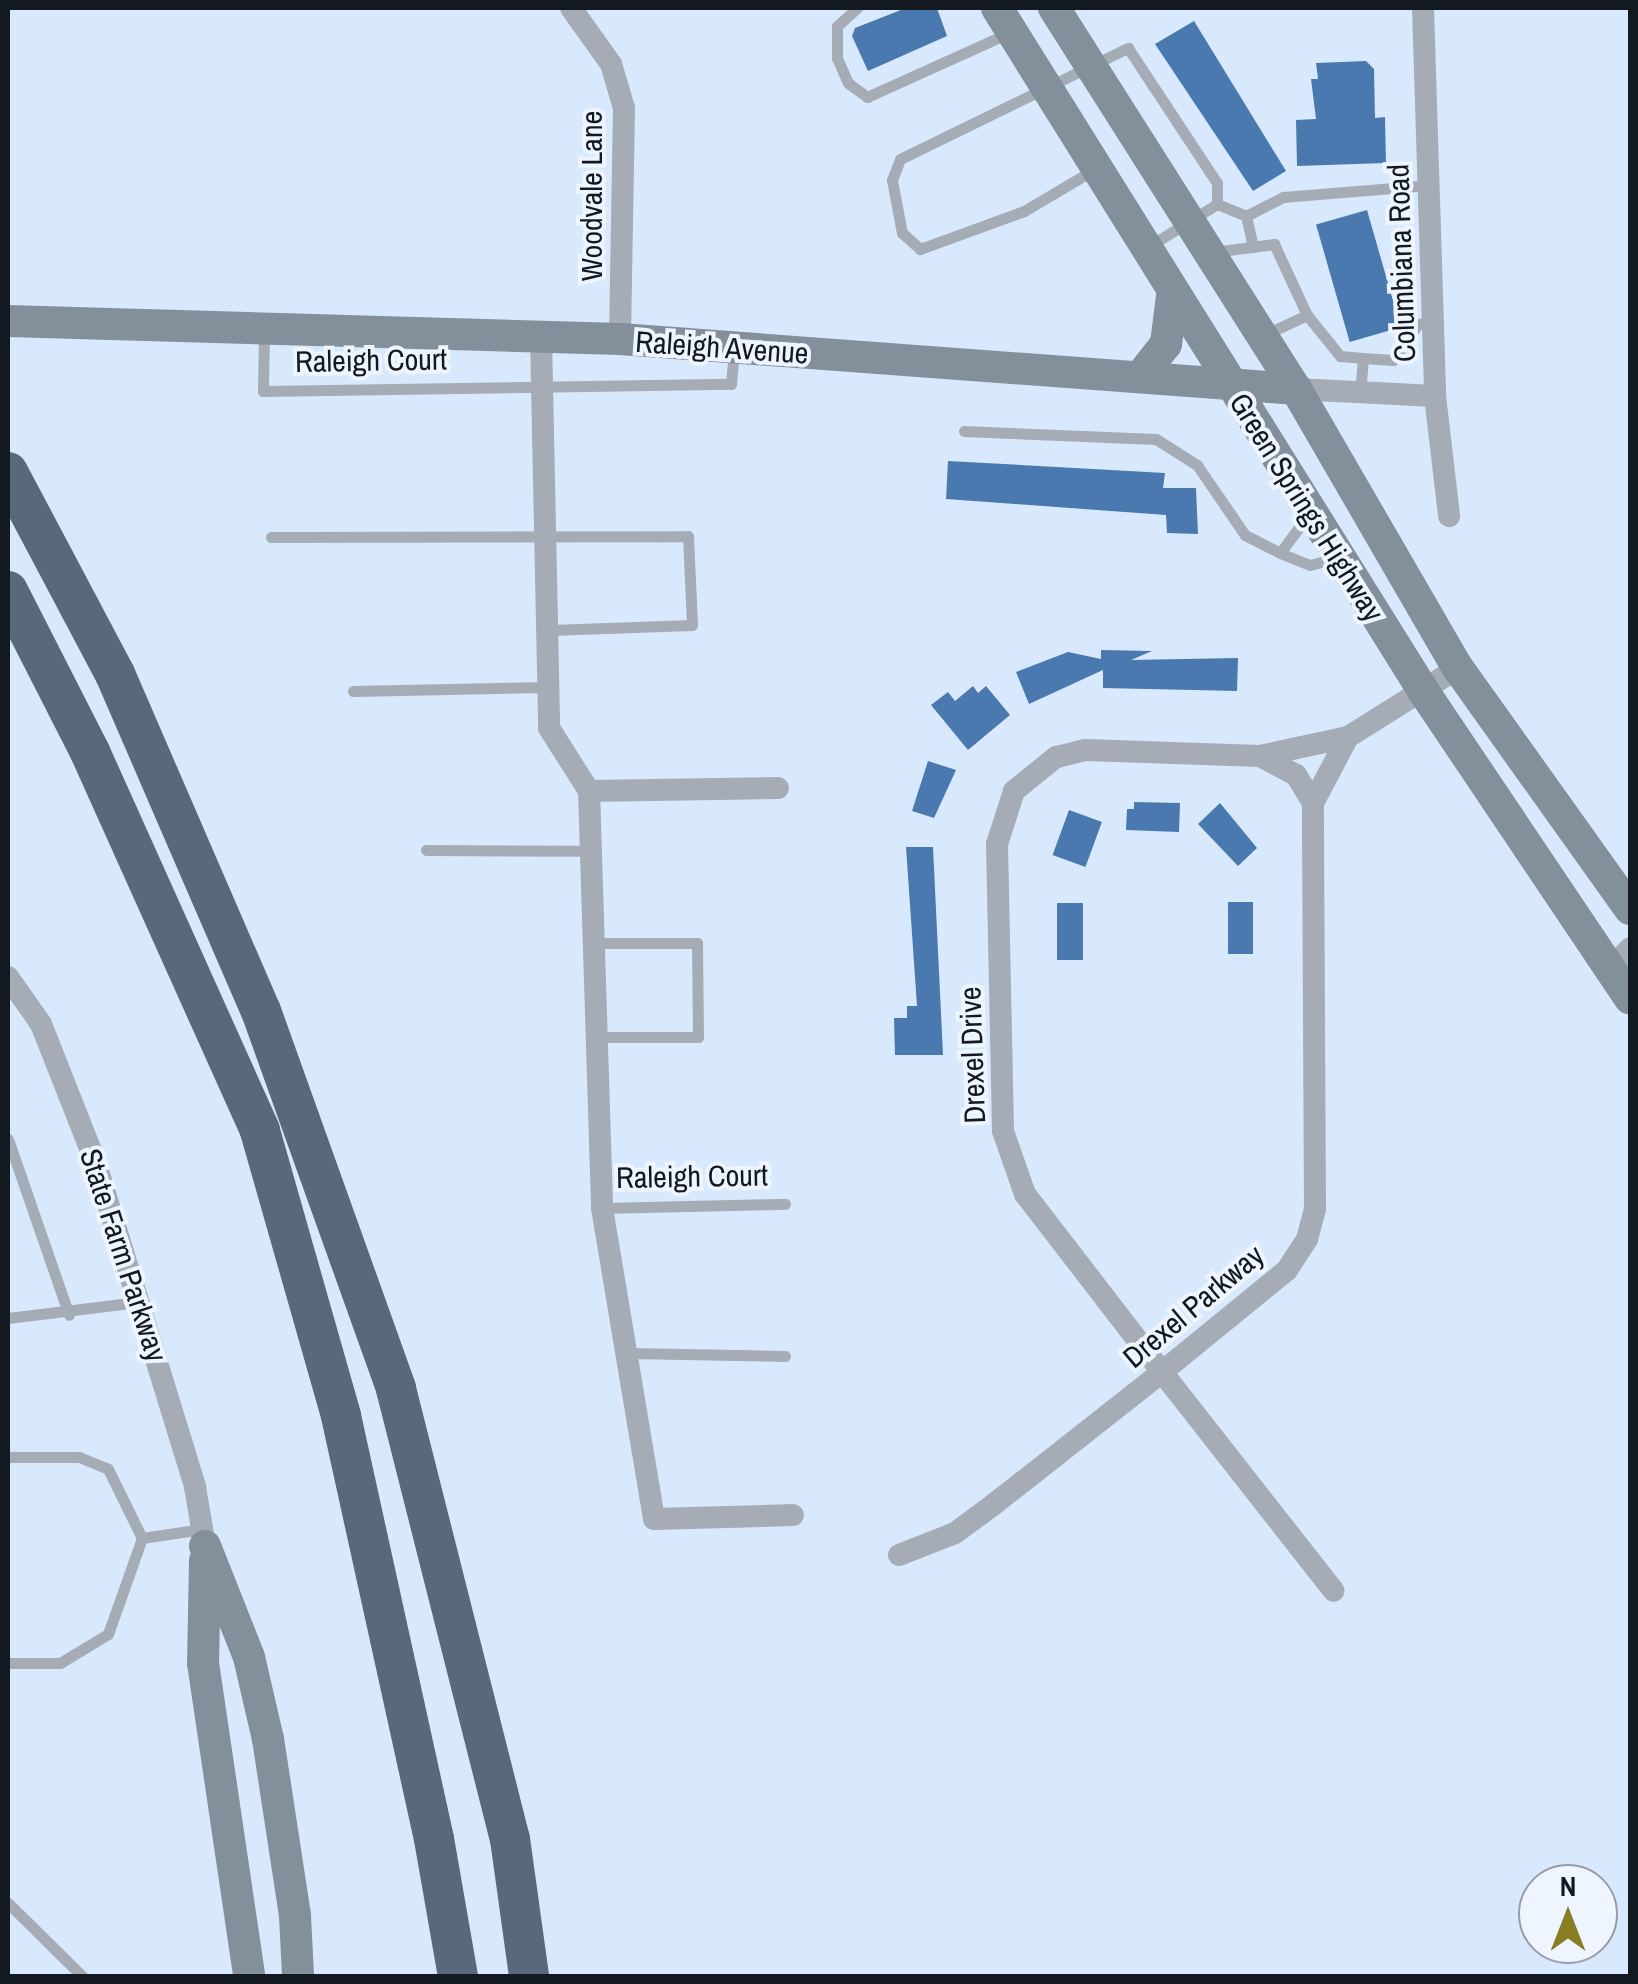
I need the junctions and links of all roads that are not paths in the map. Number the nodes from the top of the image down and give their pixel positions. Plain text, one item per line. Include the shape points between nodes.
1 (571, 8) edge
2 (856, 8) edge
3 (1054, 8) edge
4 (1423, 8) edge
5 (1005, 20) edge
6 (1094, 70) junction
7 (1047, 90) junction
8 (1095, 169) junction
9 (1428, 185) junction
10 (1204, 213) junction
11 (1246, 216) junction
12 (1254, 247) junction
13 (1144, 249) junction
14 (1210, 253) junction
15 (1172, 296) junction
16 (1307, 316) junction
17 (8, 321) edge
18 (1433, 323) junction
19 (264, 329) junction
20 (1262, 336) junction
21 (541, 337) junction
22 (620, 340) junction
23 (734, 348) junction
24 (1363, 358) junction
25 (1140, 377) junction
26 (1229, 384) junction
27 (542, 386) junction
28 (1296, 389) junction
29 (1360, 392) junction
30 (1435, 396) junction
31 (964, 430) dead end
32 (8, 472) edge
33 (1311, 512) junction
34 (1449, 516) dead end
35 (271, 537) dead end
36 (543, 539) junction
37 (1280, 553) junction
38 (1339, 557) junction
39 (8, 592) edge
40 (550, 630) junction
41 (1458, 668) junction
42 (548, 687) junction
43 (353, 691) dead end
44 (1424, 692) junction
45 (1348, 736) junction
46 (1260, 756) junction
47 (1296, 775) joint
48 (778, 788) dead end
49 (590, 791) junction
50 (1312, 803) junction
51 (426, 850) dead end
52 (591, 851) junction
53 (1630, 909) edge
54 (594, 943) junction
55 (1620, 958) edge
56 (8, 977) edge
57 (1630, 998) edge
58 (593, 1037) junction
59 (8, 1139) edge
60 (784, 1204) dead end
61 (602, 1208) junction
62 (142, 1301) junction
63 (69, 1314) junction
64 (8, 1318) edge
65 (628, 1353) junction
66 (785, 1356) dead end
67 (1162, 1372) junction
68 (8, 1457) edge
69 (793, 1515) dead end
70 (142, 1538) junction
71 (204, 1538) junction
72 (899, 1554) dead end
73 (1334, 1590) dead end
74 (8, 1663) edge
75 (434, 1839) junction
76 (8, 1903) edge
77 (82, 1976) edge
78 (249, 1976) edge
79 (298, 1976) edge
80 (439, 1976) edge
81 (458, 1976) edge
82 (529, 1976) edge

1 - 22 street, Woodvale Lane via 611,64 624,108
2 - 5 lane via 838,26 838,58 848,83 867,97
3 - 6 main road, Green Springs Highway
4 - 9 street, Columbiana Road
5 - 7 main road, Green Springs Highway
6 - 7 lane
6 - 10 main road, Green Springs Highway
6 - 10 lane via 1128,48 1217,182
7 - 8 main road, Green Springs Highway
7 - 8 lane via 900,160 892,180 902,234 920,249 963,238
8 - 13 main road, Green Springs Highway
9 - 11 lane via 1283,198
9 - 18 street, Columbiana Road
10 - 11 lane
10 - 13 lane
10 - 14 main road, Green Springs Highway
11 - 12 lane
12 - 14 lane
12 - 16 lane via 1274,244
13 - 15 main road, Green Springs Highway
14 - 20 main road, Green Springs Highway
15 - 25 main road via 1166,344
15 - 26 main road, Green Springs Highway
16 - 20 lane
16 - 24 lane via 1340,356
17 - 19 main road, Raleigh Avenue
18 - 24 lane via 1418,324 1394,360
18 - 30 street, Columbiana Road
19 - 21 main road, Raleigh Avenue
19 - 27 lane, Raleigh Court via 263,392
20 - 28 main road, Green Springs Highway
21 - 22 main road, Raleigh Avenue
21 - 27 street
22 - 23 main road, Raleigh Avenue
23 - 25 main road, Raleigh Avenue
23 - 27 lane, Raleigh Court via 731,384
24 - 29 lane
25 - 26 main road, Raleigh Avenue
26 - 28 main road, Raleigh Avenue
26 - 33 main road, Green Springs Highway
27 - 36 street
28 - 29 street, Raleigh Avenue
28 - 41 main road, Green Springs Highway
29 - 30 street, Raleigh Avenue
30 - 34 street, Columbiana Road
31 - 37 lane via 1156,438 1198,465 1244,535
32 - 82 highway via 115,674 261,1011 396,1389 510,1838
33 - 37 lane
33 - 38 main road, Green Springs Highway
35 - 36 lane
36 - 40 street
36 - 40 lane via 688,536 692,624
37 - 38 lane via 1310,565
38 - 44 main road, Green Springs Highway
39 - 75 highway via 90,752 260,1131 341,1416
40 - 42 street
41 - 44 street
41 - 53 main road, Green Springs Highway
42 - 43 lane
42 - 49 street via 549,728
44 - 45 street
44 - 55 main road, Green Springs Highway
45 - 46 street, Drexel Drive
45 - 50 street, Drexel Parkway
46 - 47 street, Drexel Drive
46 - 67 street, Drexel Drive via 1114,746 1056,757 1014,791 997,844 1003,1131 1025,1194
47 - 50 street, Drexel Parkway
48 - 49 street
49 - 52 street, Raleigh Court
50 - 67 street, Drexel Parkway via 1316,1209 1286,1270
51 - 52 lane
52 - 54 street, Raleigh Court
54 - 58 street, Raleigh Court
54 - 58 lane via 697,943 698,1037
55 - 57 main road, Green Springs Highway
56 - 62 street, State Farm Parkway via 41,1024
58 - 61 street, Raleigh Court
59 - 63 lane
60 - 61 lane, Raleigh Court
61 - 65 street, Raleigh Court
62 - 63 lane
62 - 71 street, State Farm Parkway
63 - 64 lane
65 - 66 lane
65 - 69 street, Raleigh Court via 654,1519
67 - 72 street, Drexel Parkway via 955,1533
67 - 73 street, Drexel Drive
68 - 70 lane via 79,1457 108,1469
70 - 71 lane
70 - 74 lane via 108,1634 60,1664
71 - 78 main road, State Farm Parkway via 204,1663
71 - 79 main road, State Farm Parkway via 249,1658 268,1740
75 - 80 highway
75 - 81 highway
76 - 77 lane

